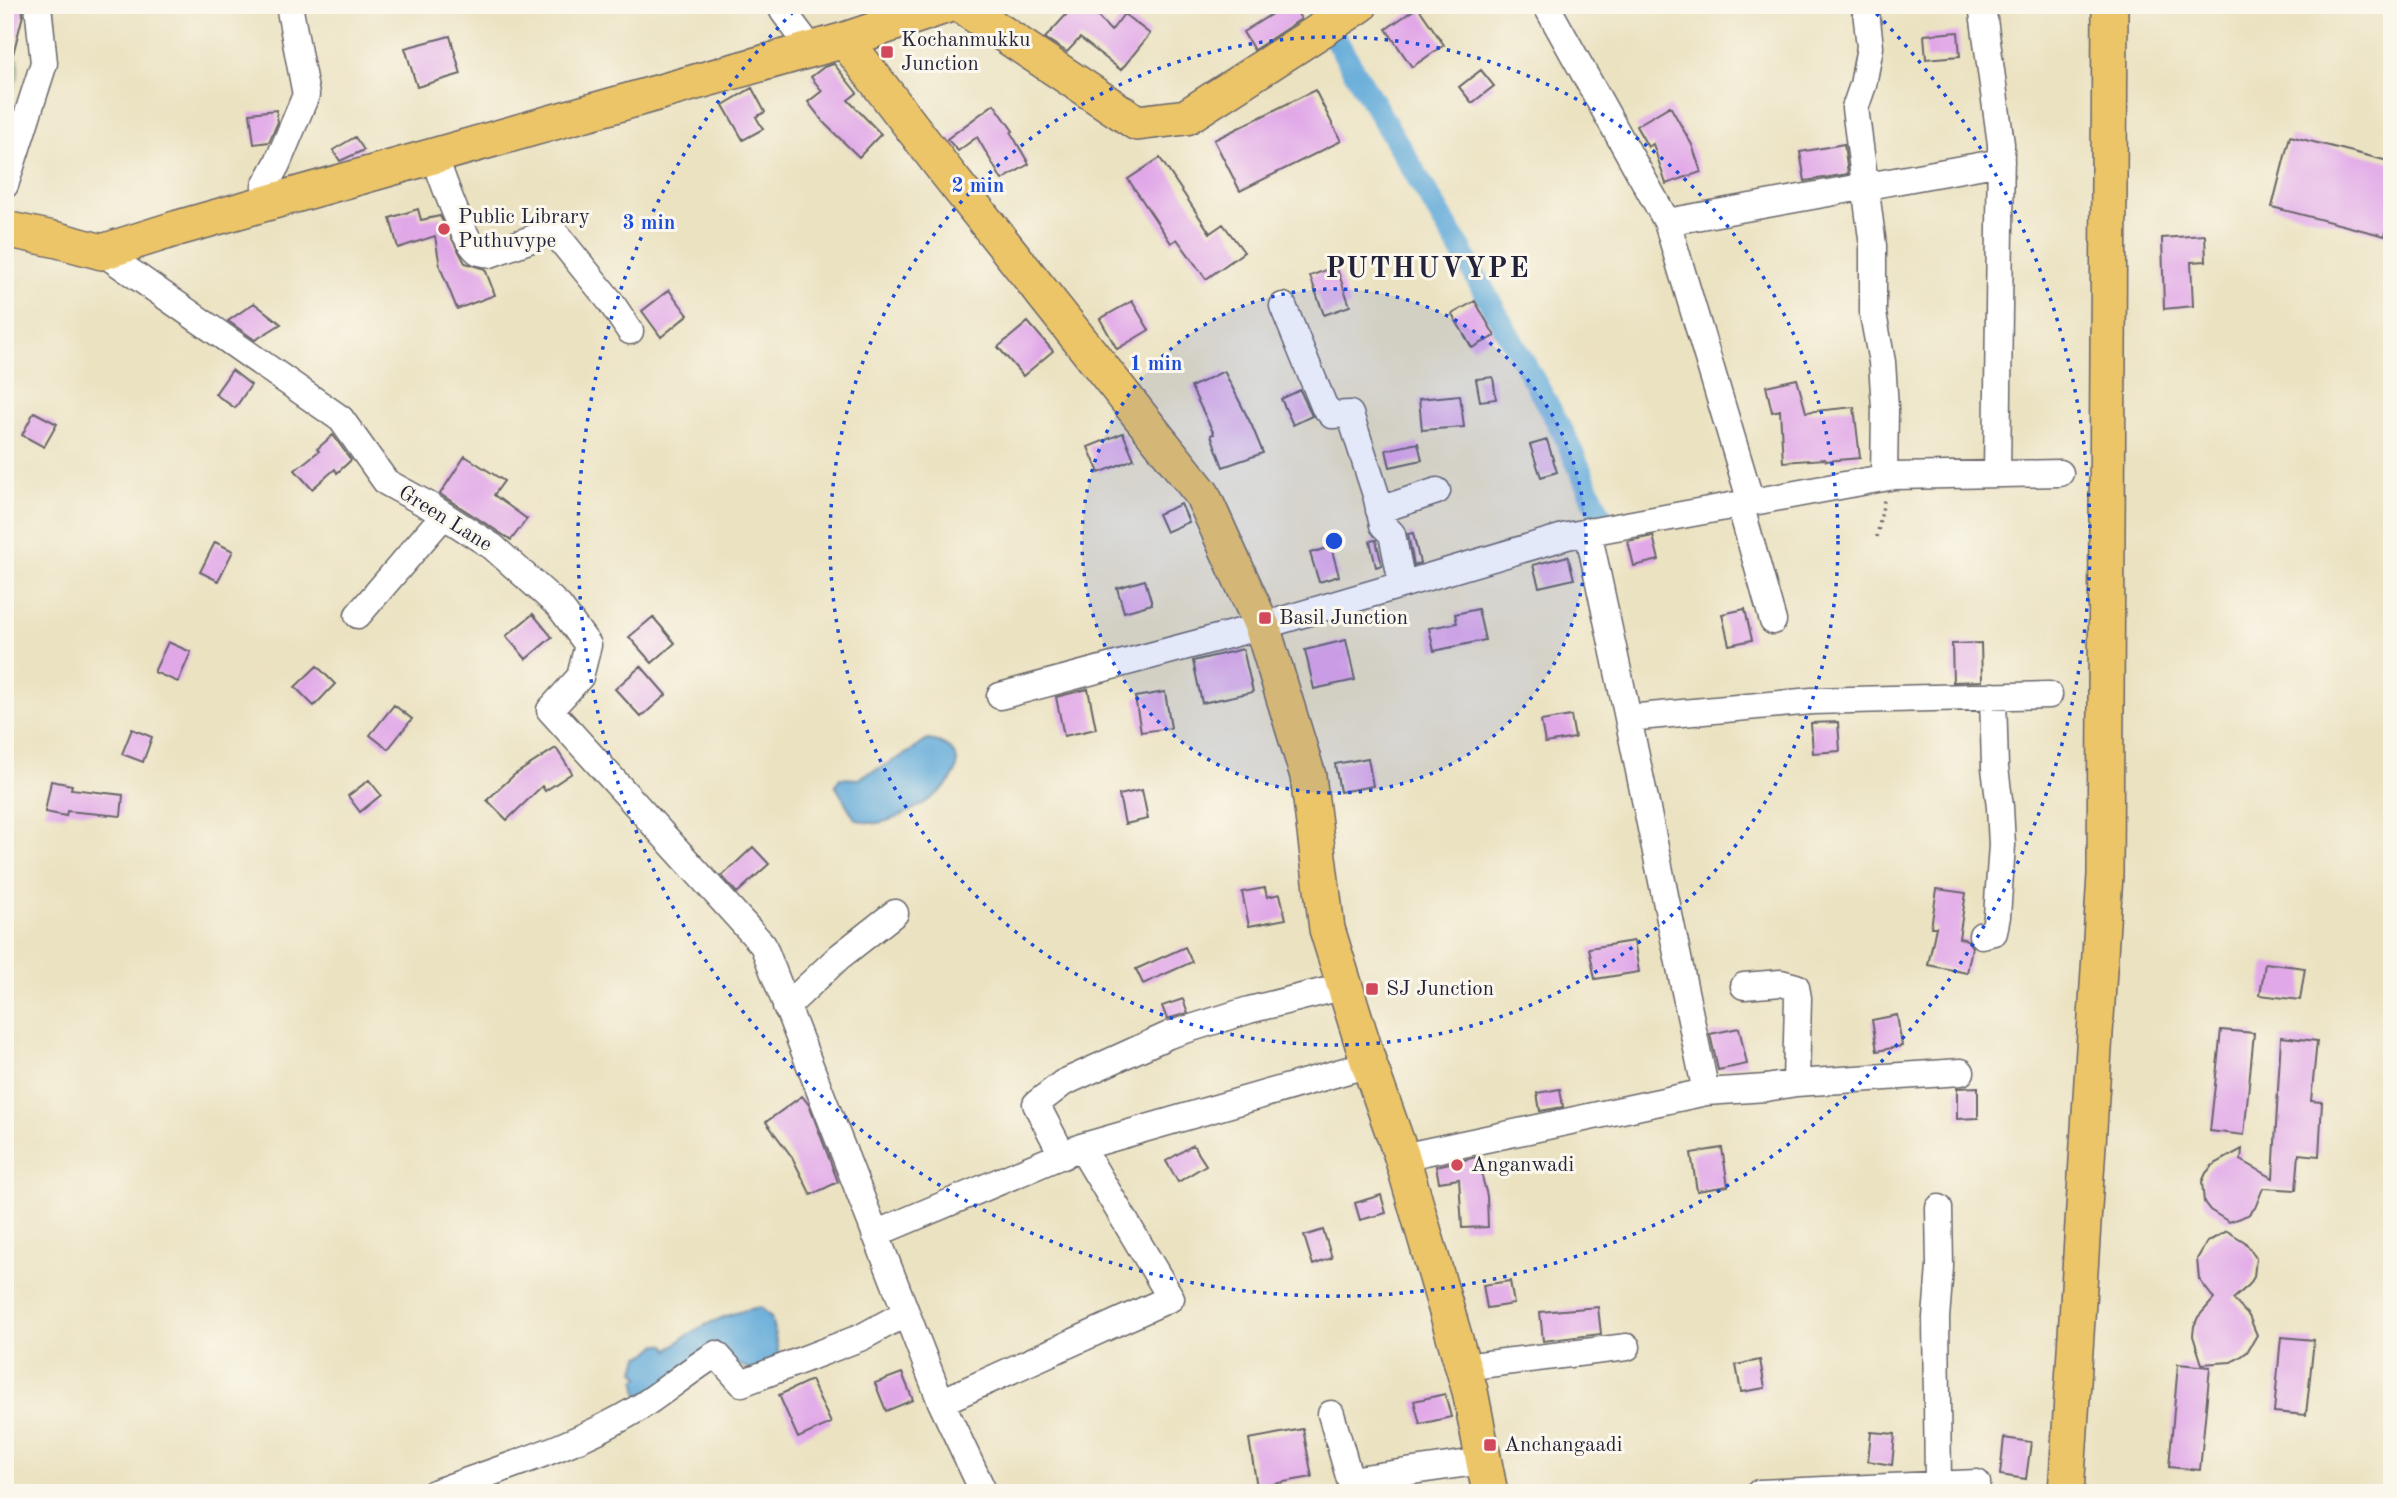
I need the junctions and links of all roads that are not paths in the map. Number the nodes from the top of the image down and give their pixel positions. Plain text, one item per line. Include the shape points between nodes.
1 (37, 5) edge
2 (289, 5) edge
3 (787, 5) edge
4 (948, 5) edge
5 (960, 5) edge
6 (1360, 5) edge
7 (1546, 5) edge
8 (1863, 5) edge
9 (1982, 5) edge
10 (2110, 5) edge
11 (845, 40) junction
12 (812, 50) junction
13 (434, 156) junction
14 (2001, 162) junction
15 (5, 185) edge
16 (1865, 186) junction
17 (277, 201) junction
18 (1667, 222) junction
19 (5, 229) edge
20 (102, 252) junction
21 (1283, 306) dead end
22 (630, 331) dead end
23 (2060, 473) dead end
24 (1997, 474) junction
25 (1885, 477) junction
26 (1437, 491) dead end
27 (1745, 503) junction
28 (1379, 510) junction
29 (444, 515) junction
30 (1588, 531) junction
31 (1402, 583) junction
32 (358, 615) dead end
33 (1773, 621) dead end
34 (1262, 626) junction
35 (2049, 695) dead end
36 (1000, 696) dead end
37 (1993, 696) junction
38 (1628, 718) junction
39 (895, 913) dead end
40 (1982, 934) dead end
41 (1346, 986) junction
42 (1744, 986) dead end
43 (786, 1007) junction
44 (1369, 1064) junction
45 (1961, 1072) dead end
46 (1796, 1083) junction
47 (1706, 1092) junction
48 (1072, 1151) junction
49 (1402, 1157) junction
50 (1939, 1208) dead end
51 (875, 1234) junction
52 (906, 1313) junction
53 (1628, 1347) dead end
54 (1463, 1367) junction
55 (941, 1402) junction
56 (1331, 1414) dead end
57 (1487, 1477) edge
58 (1955, 1486) edge
59 (434, 1493) edge
60 (984, 1493) edge
61 (1759, 1493) edge
62 (2066, 1493) edge

1 - 15 street via 44,63
2 - 17 street via 306,95 265,186
3 - 12 street via 783,11
4 - 11 main road
5 - 6 main road via 1136,123 1186,117
7 - 18 street
8 - 16 street via 1870,47 1855,108
9 - 14 street
10 - 62 main road via 2105,875
11 - 12 main road
11 - 34 main road via 1202,494
12 - 13 main road
13 - 17 main road
13 - 22 street via 473,247 490,254 555,233
14 - 16 street
14 - 24 street
16 - 18 street
16 - 25 street via 1873,314 1882,362
17 - 20 main road
18 - 27 street
19 - 20 main road
20 - 29 street, Green Lane via 341,419 386,482
21 - 28 street via 1324,406 1332,415 1350,414
23 - 24 street
24 - 25 street
25 - 27 street
26 - 28 street
27 - 30 street
27 - 33 street
28 - 31 street via 1383,525 1392,534
29 - 32 street
29 - 43 street, Green Lane via 493,547 559,607 588,645 580,677 550,710 763,945
30 - 31 street
30 - 38 street
31 - 34 street
34 - 36 street
34 - 41 main road via 1308,776 1327,929
35 - 37 street
37 - 38 street via 1812,701
37 - 40 street via 2002,845 1994,932
38 - 47 street
39 - 43 street
41 - 44 main road
41 - 48 street via 1169,1035 1063,1083 1035,1104
42 - 46 street via 1781,983 1796,987
43 - 51 street
44 - 48 street
44 - 49 main road
45 - 46 street
46 - 47 street
47 - 49 street
48 - 51 street
48 - 55 street via 1171,1298
49 - 54 main road
50 - 58 street via 1936,1318
51 - 52 street
52 - 55 street
52 - 59 street via 862,1337 742,1383 716,1354 637,1409 564,1446
53 - 54 street
54 - 57 main road
55 - 60 street
56 - 57 street via 1350,1480
58 - 61 street

